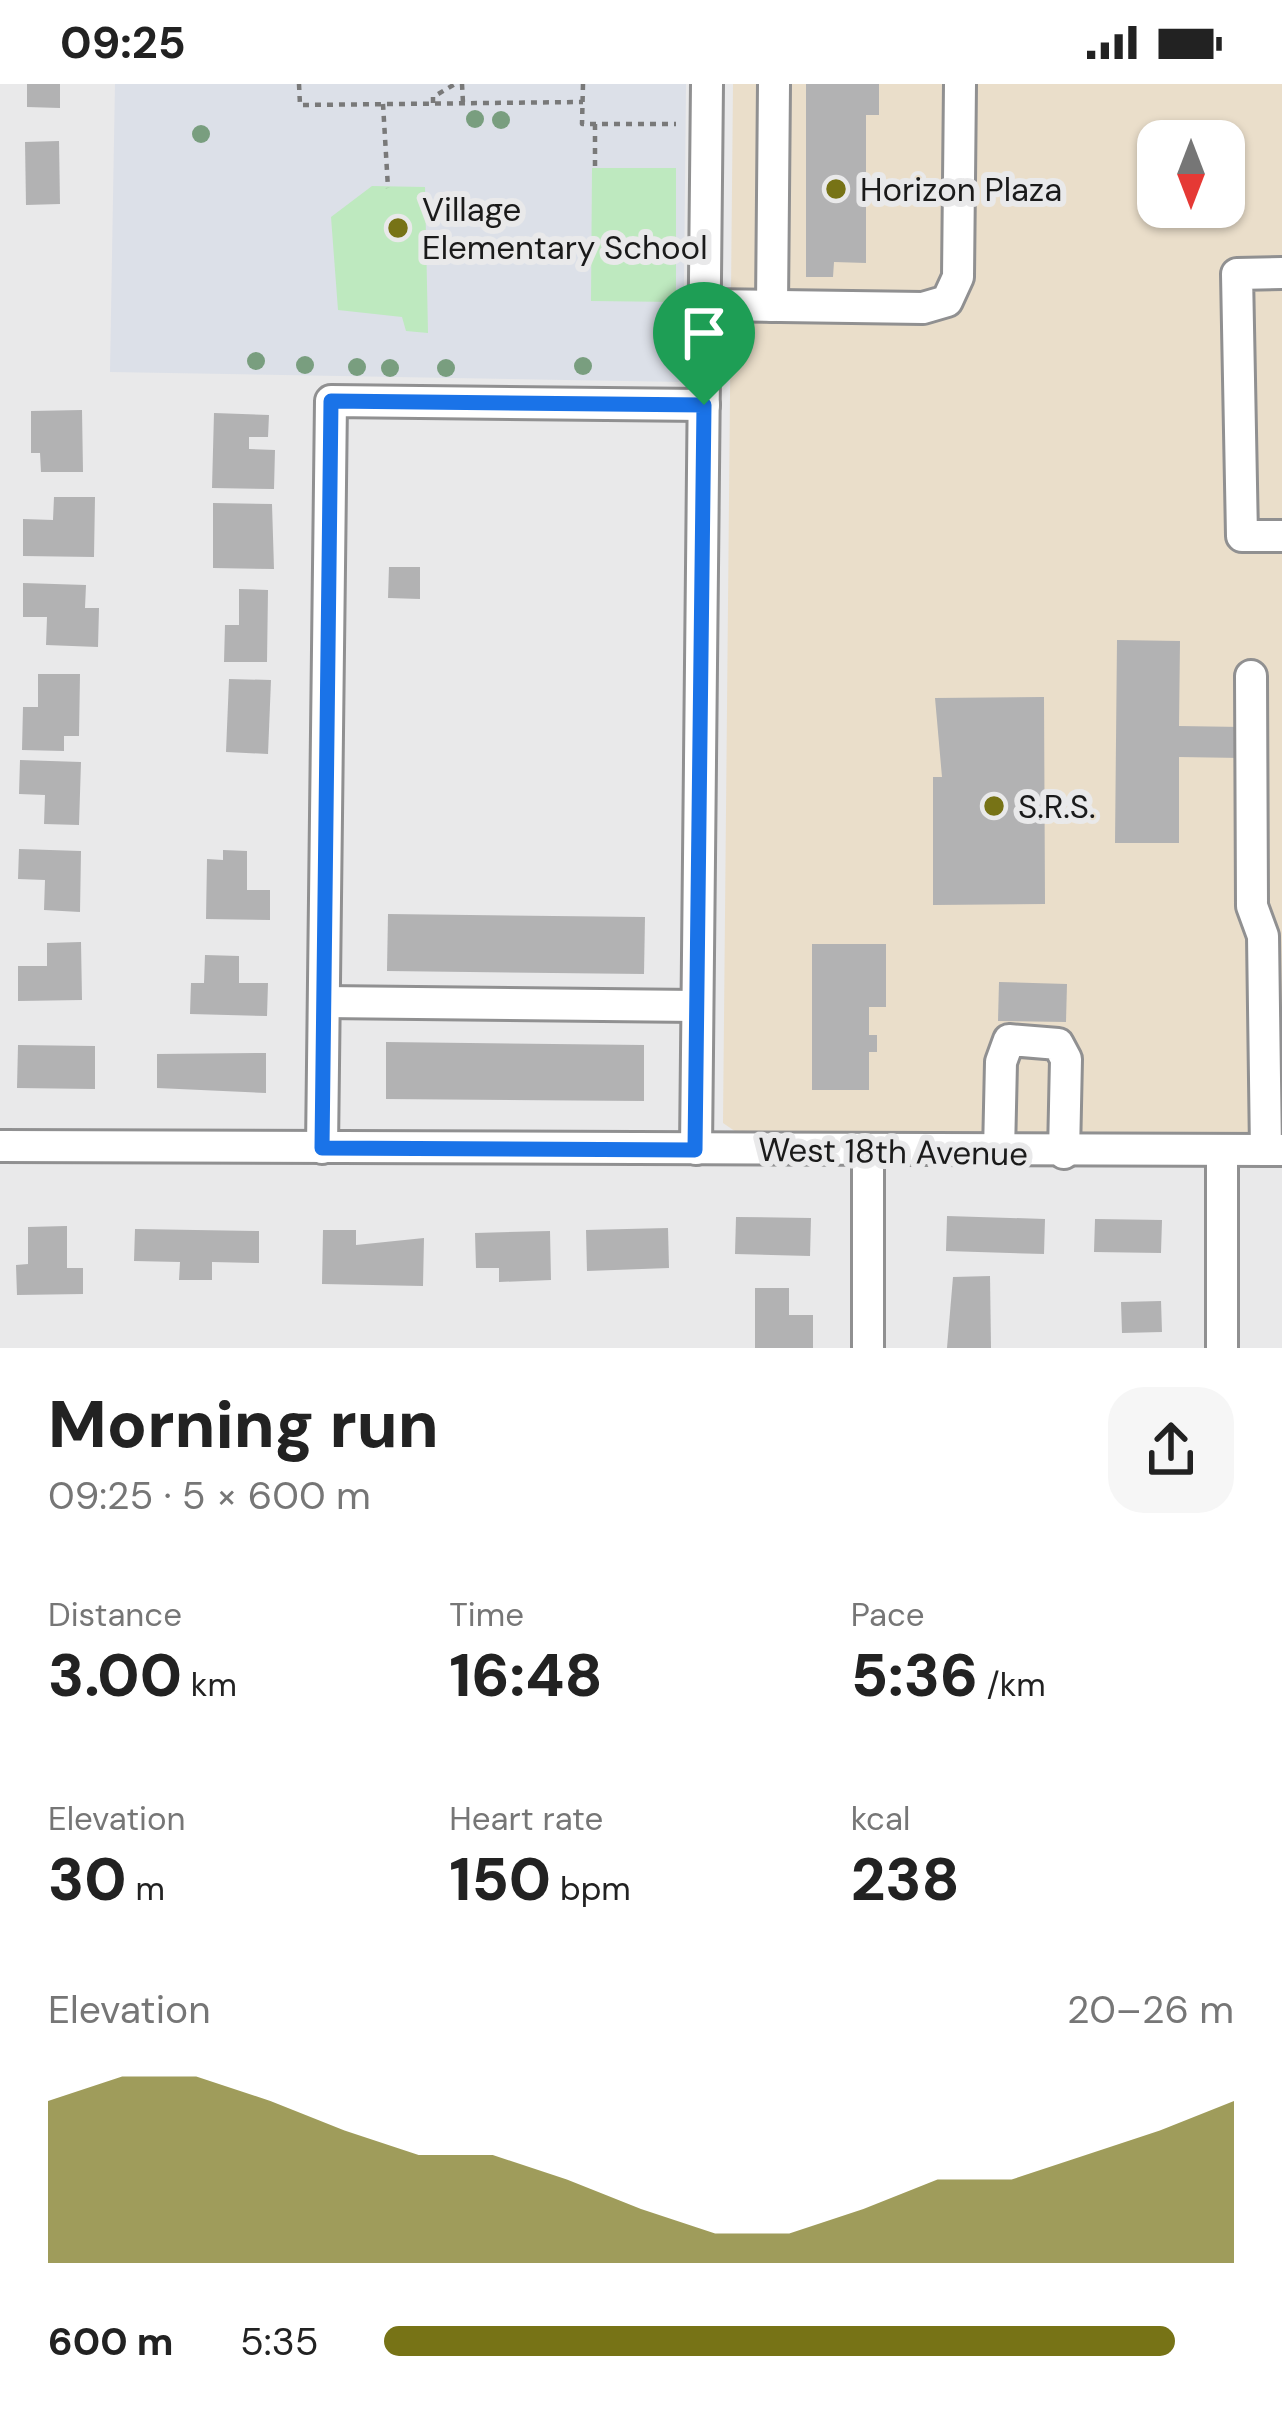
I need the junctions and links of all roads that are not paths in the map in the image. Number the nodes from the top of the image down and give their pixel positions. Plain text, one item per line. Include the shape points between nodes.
1 (707, 84) edge
2 (774, 84) edge
3 (960, 84) edge
4 (1282, 273) edge
5 (705, 305) junction
6 (772, 306) junction
7 (704, 405) junction
8 (1282, 536) edge
9 (1251, 676) dead end
10 (324, 1002) junction
11 (697, 1006) junction
12 (0, 1146) edge
13 (322, 1148) junction
14 (695, 1150) junction
15 (868, 1150) junction
16 (1274, 1150) edge
17 (1222, 1151) junction
18 (999, 1152) junction
19 (1064, 1153) junction
20 (868, 1348) edge
21 (1222, 1348) edge

1 - 5 street
2 - 6 street
3 - 6 street via 958,278 947,301 923,308
4 - 8 street via 1237,274 1242,536
5 - 6 street
5 - 7 street
7 - 10 street via 331,401
7 - 11 street
9 - 16 street via 1252,906 1263,936
10 - 11 street
10 - 13 street
11 - 14 street
12 - 13 street, West 18th Avenue
13 - 14 street, West 18th Avenue
14 - 15 street, West 18th Avenue
15 - 18 street, West 18th Avenue
15 - 20 street
16 - 17 street, West 18th Avenue
17 - 19 street, West 18th Avenue
17 - 21 street
18 - 19 street, West 18th Avenue
18 - 19 street via 1001,1062 1010,1040 1038,1038 1058,1044 1066,1059

